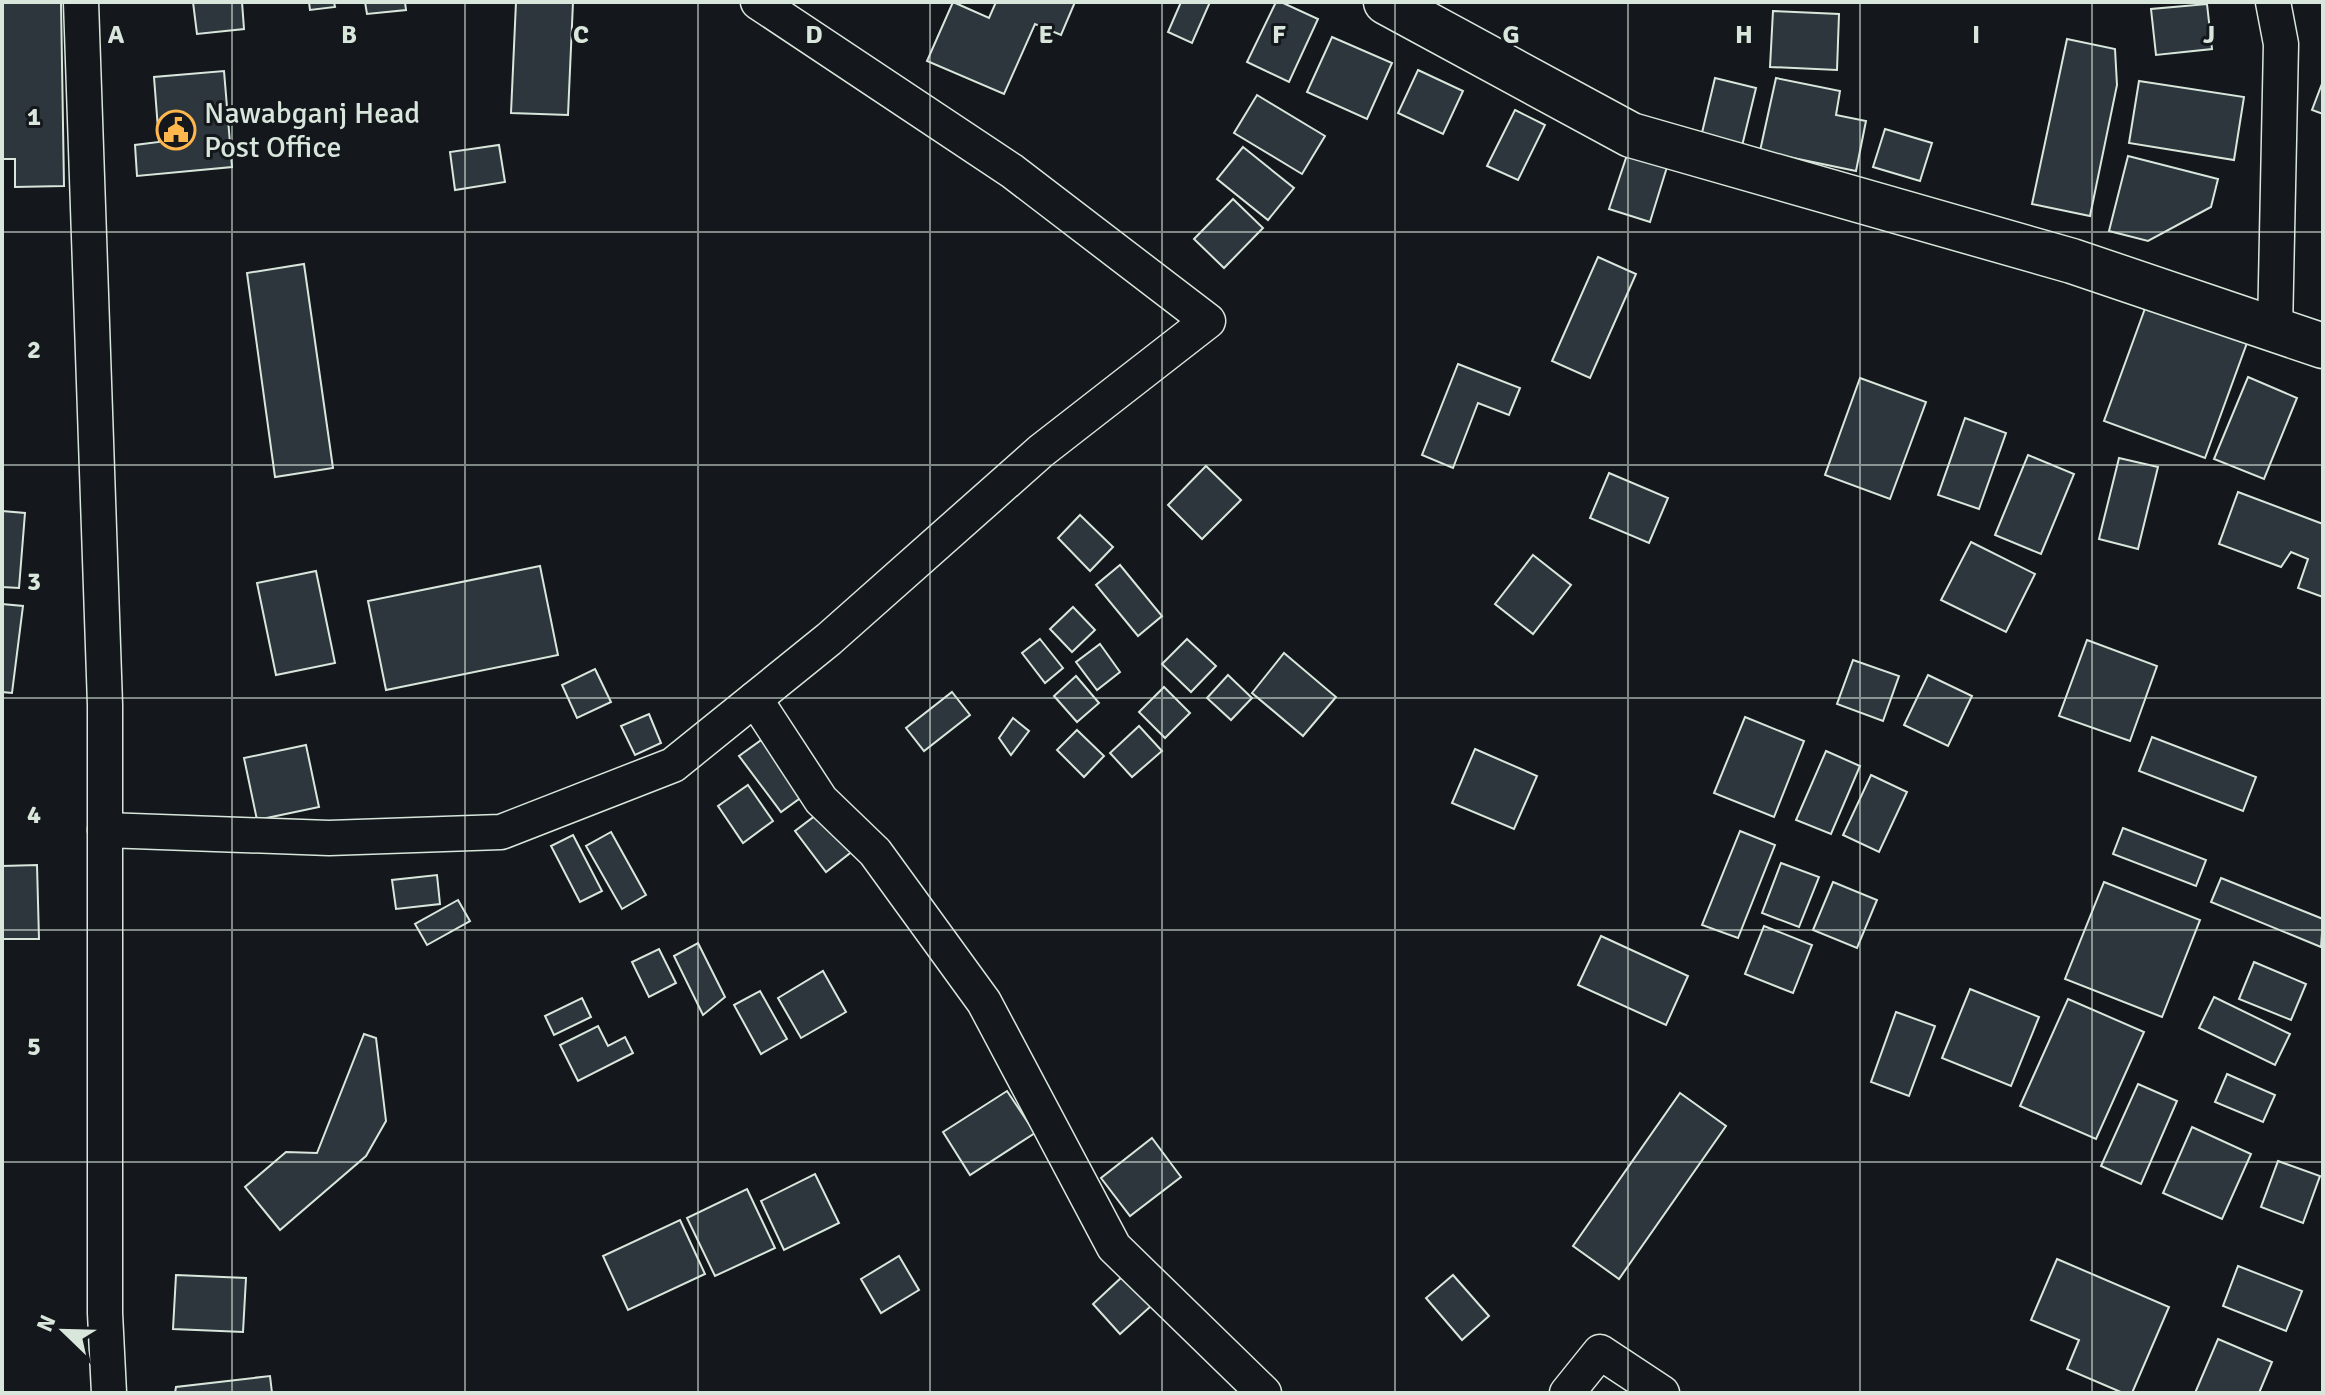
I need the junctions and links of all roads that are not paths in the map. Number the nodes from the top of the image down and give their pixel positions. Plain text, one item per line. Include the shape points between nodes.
1 (81, 2) edge
2 (758, 2) edge
3 (1386, 2) edge
4 (2273, 2) edge
5 (2275, 330) junction
6 (2323, 346) edge
7 (755, 699) junction
8 (105, 830) junction
9 (109, 1393) edge
10 (1264, 1393) edge
11 (1567, 1393) edge
12 (1662, 1393) edge

1 - 8 street via 105,689
2 - 7 street via 1012,171 1208,321 1041,451
3 - 5 street via 1631,135 2072,261
4 - 5 street via 2281,44
5 - 6 street
7 - 8 street via 673,765 501,832 329,838
7 - 10 street via 821,800 875,852 984,1002 1114,1247
8 - 9 street
11 - 12 street via 1600,1352

